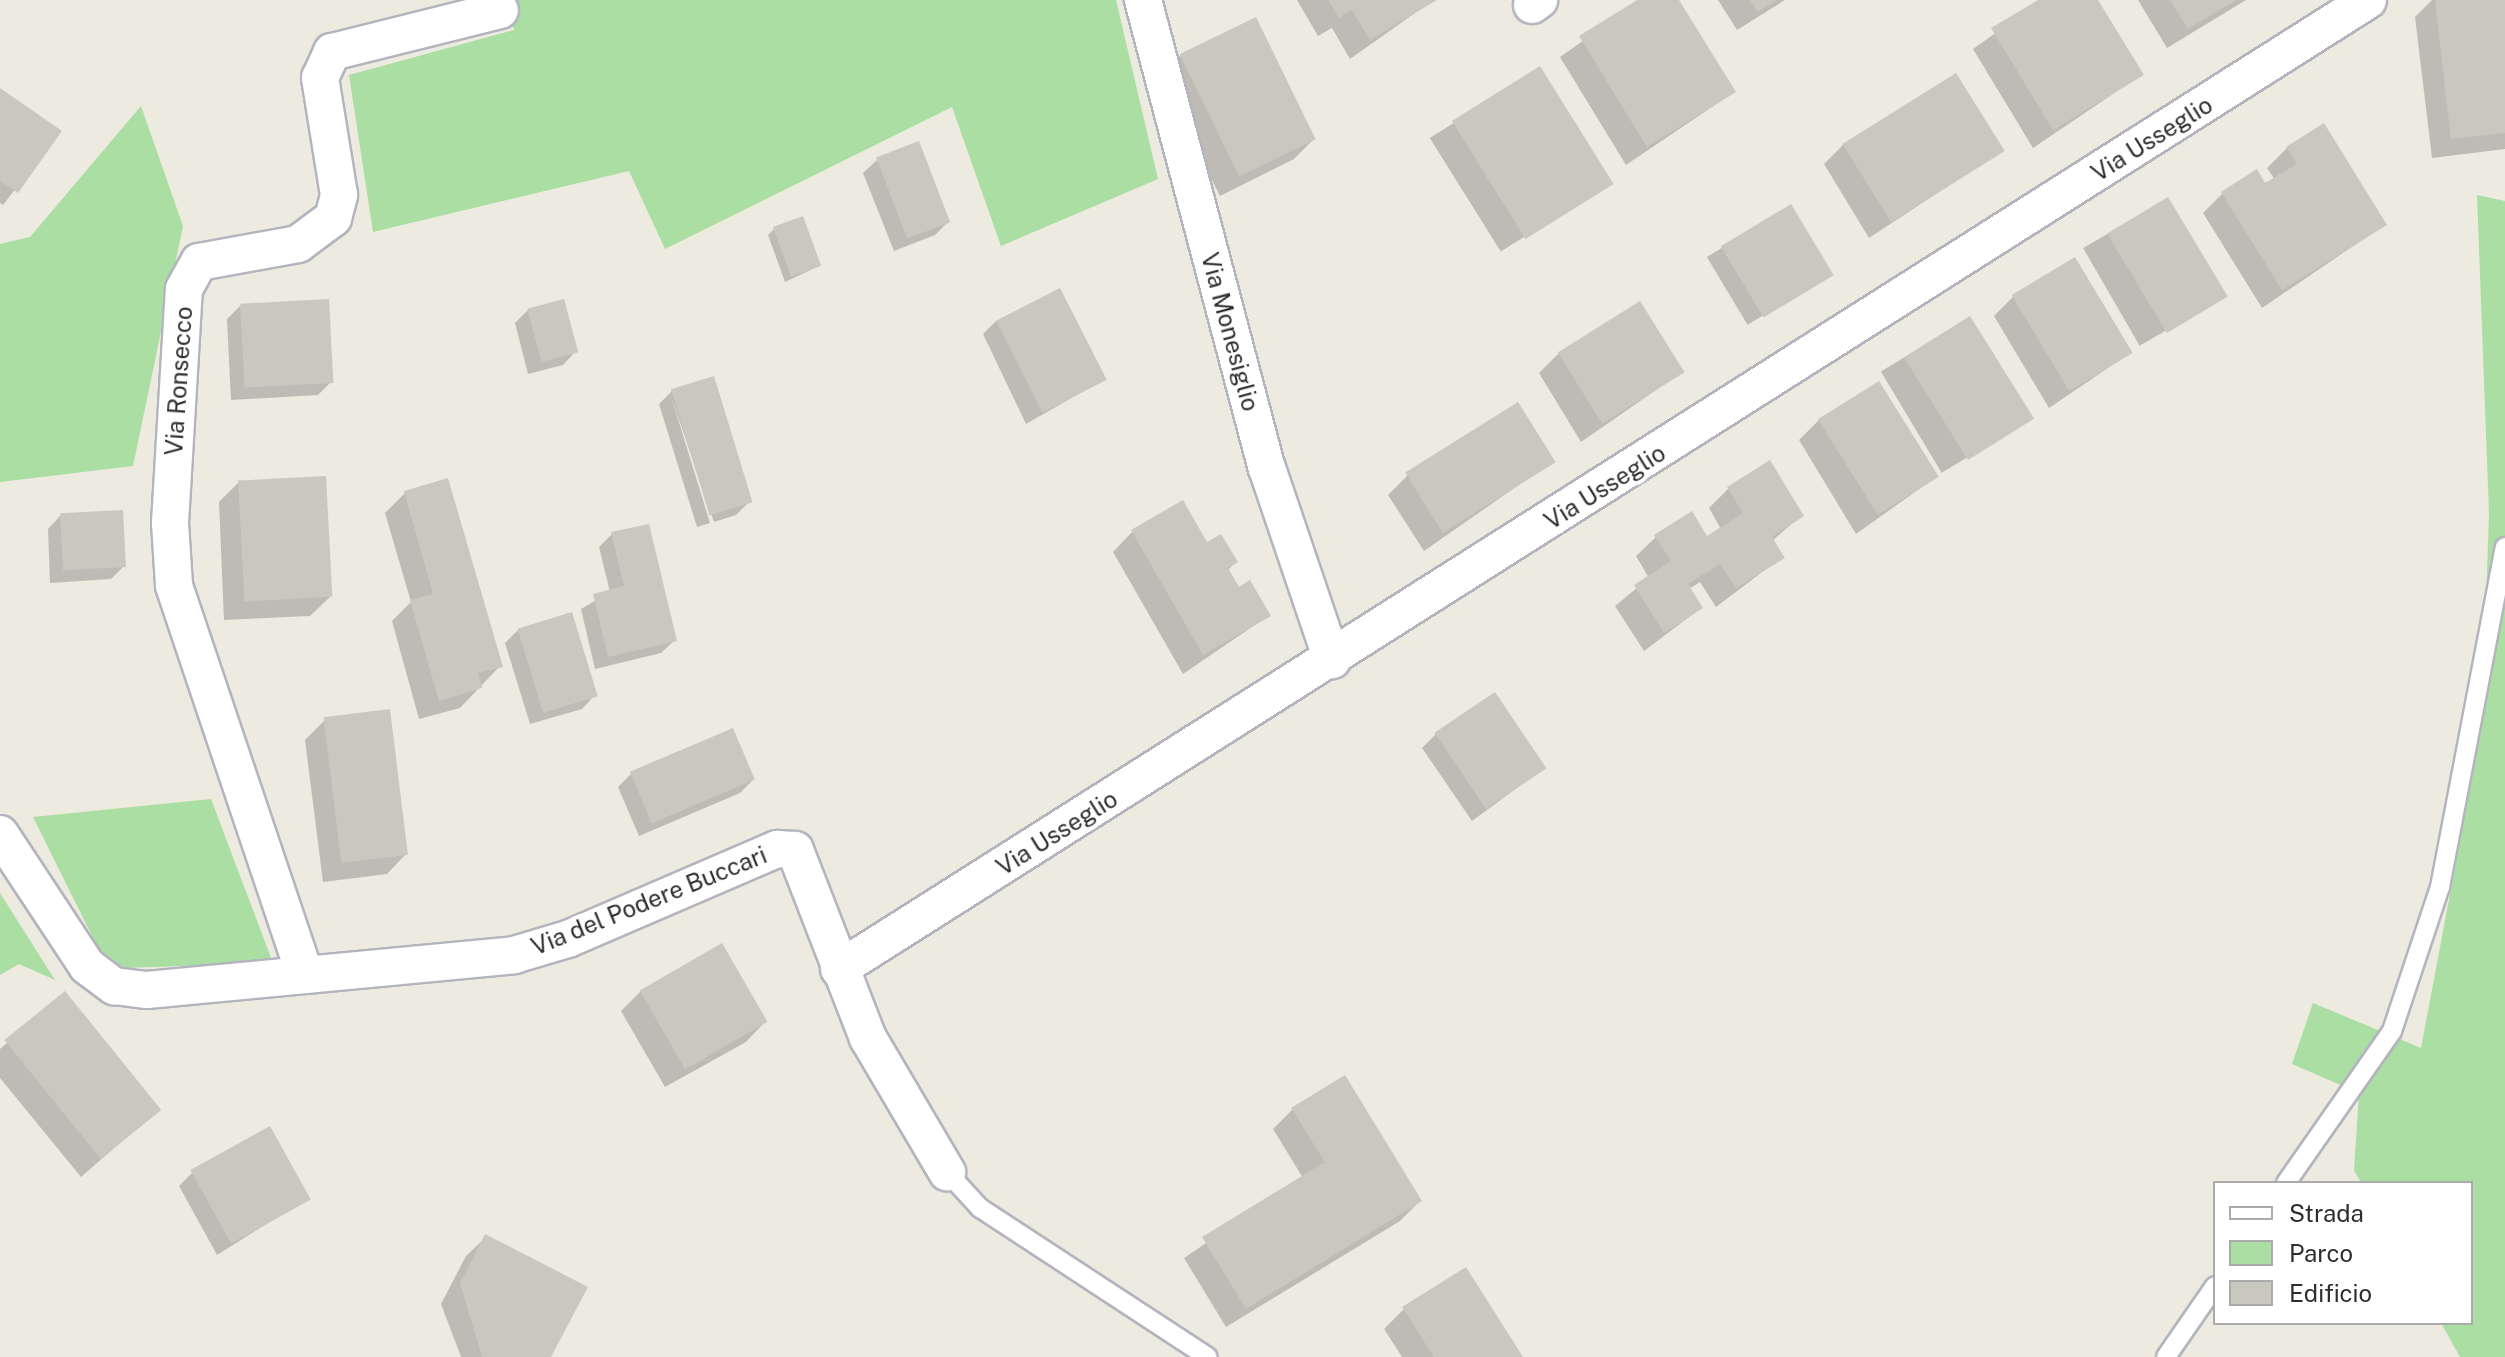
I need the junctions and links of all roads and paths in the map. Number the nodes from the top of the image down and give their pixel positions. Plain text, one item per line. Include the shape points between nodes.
1 (1143, 0) edge
2 (2363, 2) edge
3 (500, 10) dead end
4 (2505, 547) edge
5 (1332, 660) junction
6 (0, 834) edge
7 (839, 969) junction
8 (305, 975) junction
9 (947, 1172) joint
10 (2287, 1181) edge
11 (2213, 1289) edge
12 (1208, 1357) edge
13 (2166, 1357) edge

1 - 5 street, Via Monesiglio via 1267,468
2 - 5 street, Via Usseglio
3 - 8 street, Via Ronsecco via 332,52 320,78 339,195 333,218 298,244 205,259 184,289 170,523 174,585
4 - 10 lane via 2440,887 2392,1031
5 - 7 street, Via Usseglio
6 - 8 street, Via del Podere Buccari via 87,966 114,986 147,990
7 - 8 street, Via del Podere Buccari via 804,861 788,847 541,948
7 - 9 street, Via del Podere Buccari via 884,1070
9 - 12 lane, Via del Podere Buccari via 980,1208
11 - 13 lane

